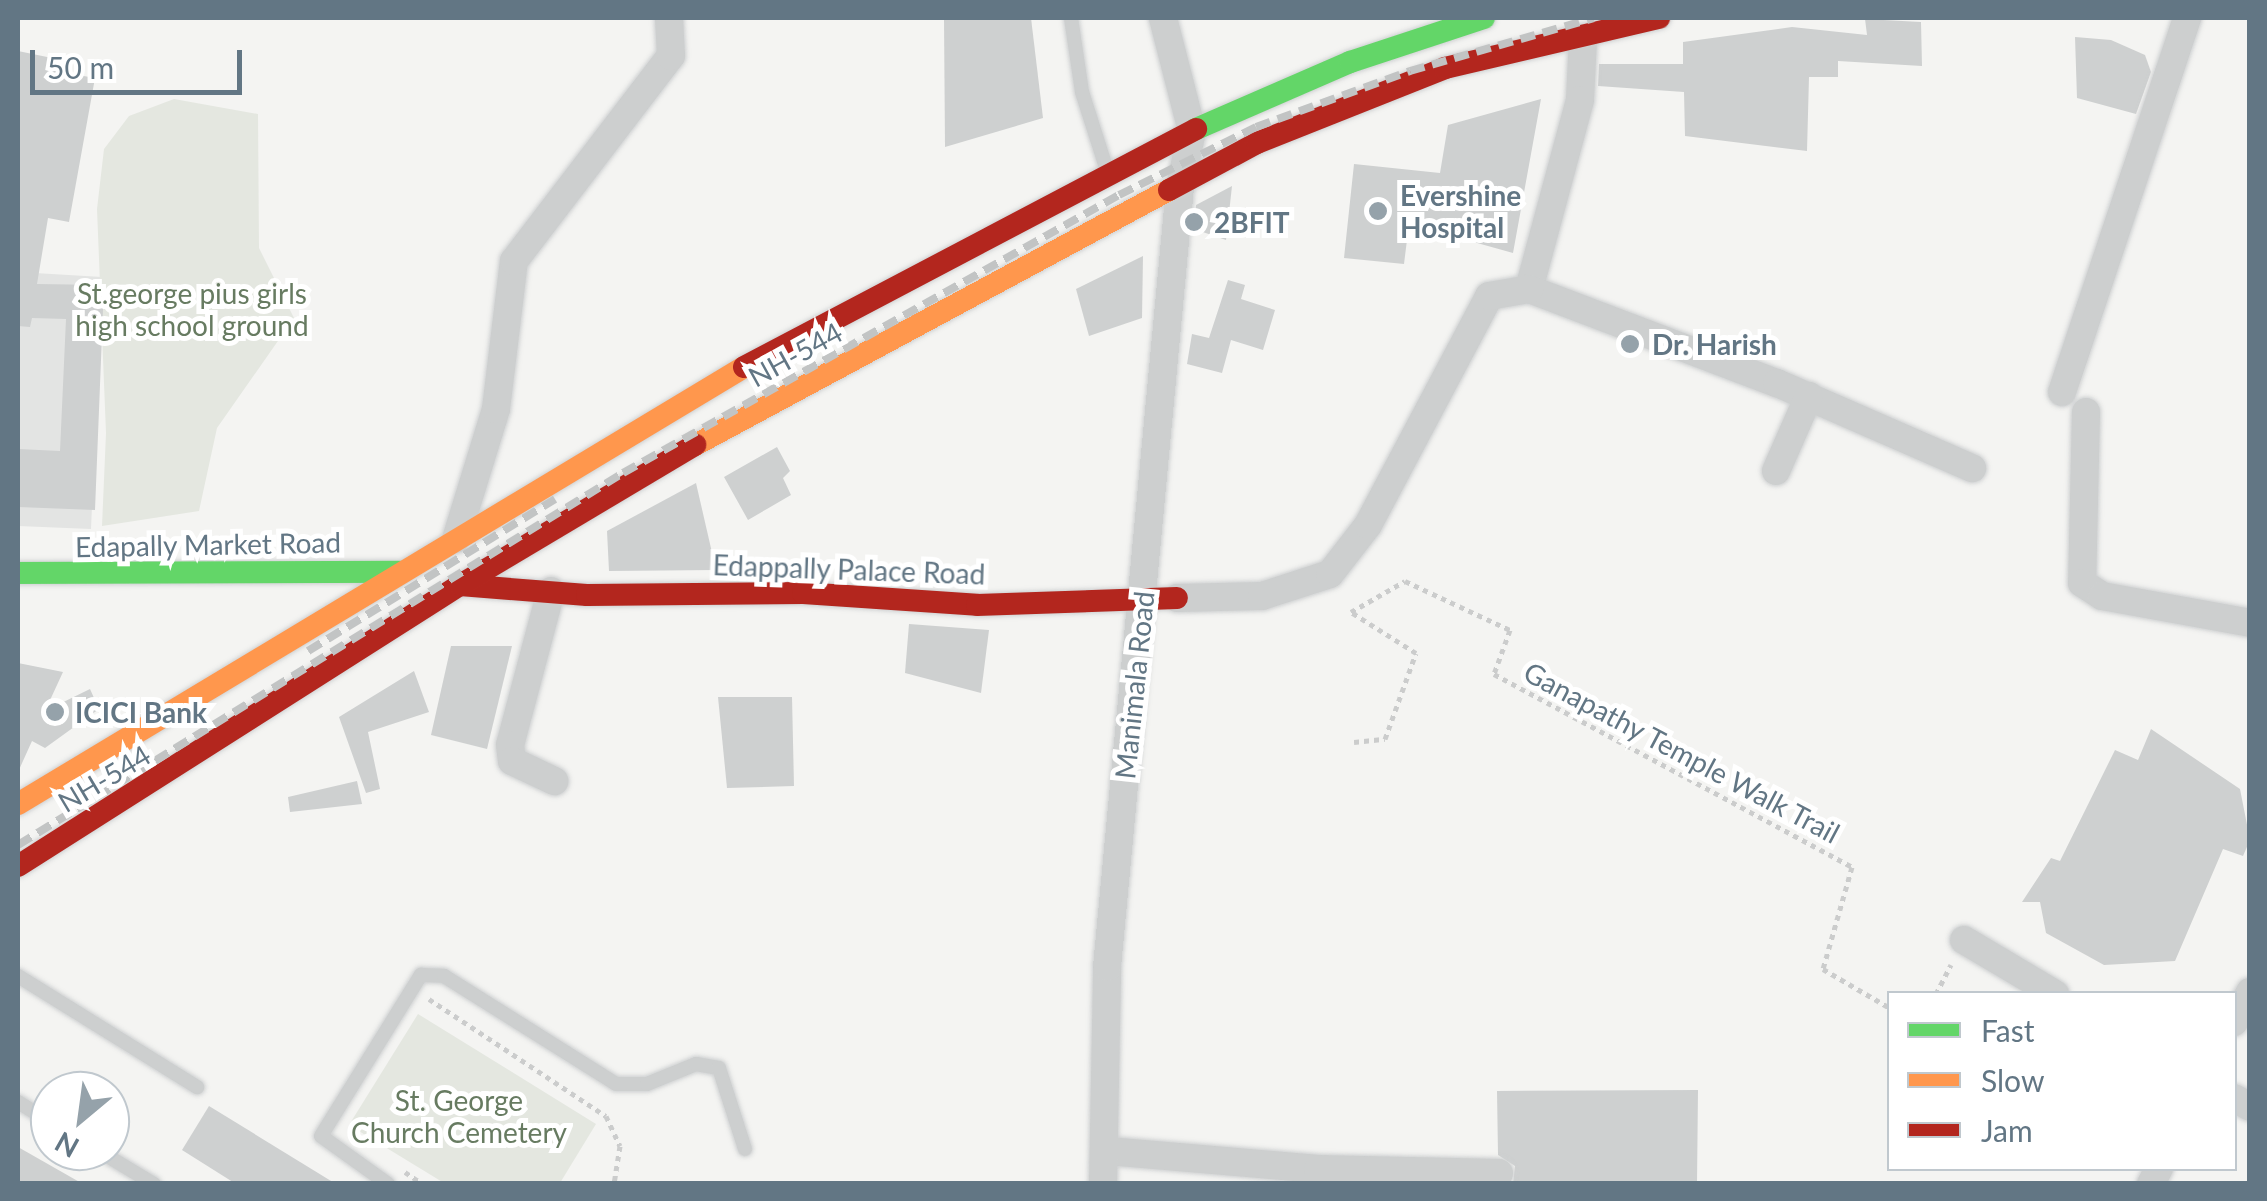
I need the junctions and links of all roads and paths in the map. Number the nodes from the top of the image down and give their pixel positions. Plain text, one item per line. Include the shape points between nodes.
1 (668, 18) edge
2 (1071, 18) edge
3 (1163, 18) edge
4 (1484, 18) edge
5 (1659, 18) edge
6 (2187, 18) edge
7 (1582, 38) junction
8 (1192, 131) junction
9 (1107, 173) junction
10 (1180, 186) junction
11 (1529, 289) junction
12 (2062, 392) dead end
13 (1810, 396) junction
14 (2086, 412) dead end
15 (1972, 468) dead end
16 (1776, 471) dead end
17 (456, 539) junction
18 (398, 572) junction
19 (18, 574) edge
20 (460, 586) junction
21 (373, 587) junction
22 (551, 591) junction
23 (1177, 598) joint
24 (1142, 599) junction
25 (404, 622) junction
26 (2250, 624) edge
27 (1354, 742) dead end
28 (554, 781) dead end
29 (18, 804) edge
30 (18, 866) edge
31 (1964, 940) dead end
32 (18, 976) edge
33 (412, 988) junction
34 (2049, 991) edge
35 (2250, 992) edge
36 (1887, 1006) edge
37 (2237, 1016) edge
38 (197, 1087) dead end
39 (745, 1149) dead end
40 (1108, 1150) junction
41 (130, 1170) edge
42 (1499, 1173) dead end
43 (1406, 1178) edge
44 (614, 1182) edge
45 (154, 1184) edge
46 (388, 1184) edge
47 (1103, 1184) edge

1 - 17 street via 671,56 514,262 496,409
2 - 9 lane via 1082,92
3 - 8 street
4 - 8 main road, NH-544 via 1350,62
5 - 7 main road, NH-544
6 - 12 street
7 - 10 main road, NH-544 via 1445,68 1257,143
7 - 11 street via 1580,100
8 - 9 main road, NH-544
8 - 10 street, Manimala Road
9 - 17 main road, NH-544 via 698,392
10 - 20 main road, NH-544 via 736,421
10 - 24 street, Manimala Road
11 - 13 street
11 - 23 street via 1490,296 1368,525 1330,574 1262,596
13 - 15 street
13 - 16 street
14 - 26 street via 2082,584 2102,596
17 - 18 main road, NH-544
18 - 19 main road, Edapally Market Road
18 - 21 main road, NH-544
20 - 22 main road, Edappally Palace Road
20 - 25 main road, NH-544
21 - 25 main road
21 - 29 main road, NH-544
22 - 24 main road, Edappally Palace Road via 803,592 977,605
22 - 28 street via 510,745 512,760
23 - 24 main road, Edappally Palace Road
24 - 40 street, Manimala Road via 1107,966
25 - 30 main road, NH-544
27 - 36 path, Ganapathy Temple Walk Trail via 1385,740 1416,653 1350,612 1405,581 1510,630 1494,674 1852,867 1822,970
31 - 34 street
32 - 38 lane
33 - 39 lane via 421,974 444,976 616,1084 647,1084 696,1064 719,1068
33 - 44 path via 606,1116 620,1146
33 - 46 lane via 321,1136
35 - 37 street
40 - 43 street
40 - 47 street, Manimala Road
41 - 45 lane
42 - 43 street

